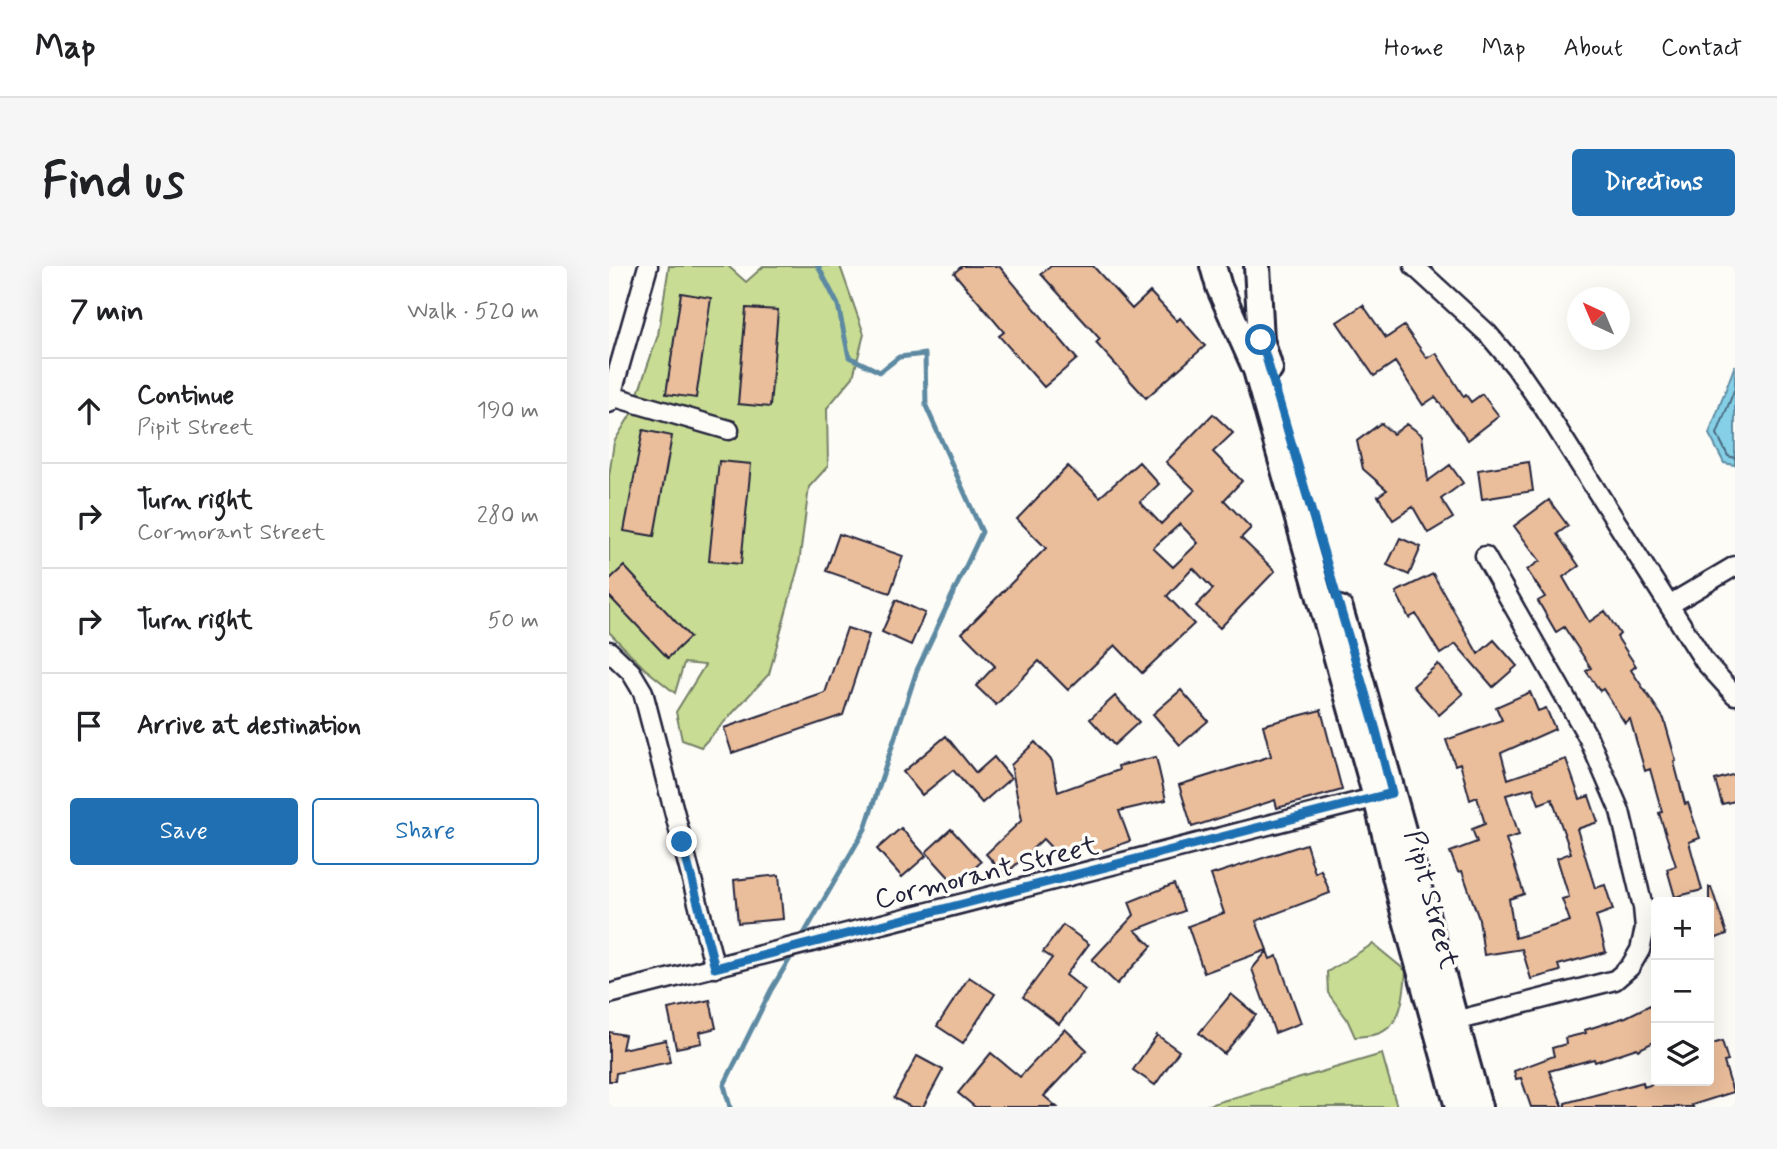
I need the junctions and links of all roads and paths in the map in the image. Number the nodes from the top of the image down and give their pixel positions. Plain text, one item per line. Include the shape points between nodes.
1 (648, 266) edge
2 (1213, 266) edge
3 (1257, 266) edge
4 (1414, 266) edge
5 (610, 399) edge
6 (729, 430) dead end
7 (1485, 556) dead end
8 (1735, 566) edge
9 (1669, 605) junction
10 (609, 651) edge
11 (1735, 695) edge
12 (1384, 795) junction
13 (715, 968) junction
14 (609, 994) edge
15 (1455, 1021) junction
16 (1458, 1107) edge
17 (1479, 1107) edge

1 - 5 street
2 - 12 main road, Pipit Street via 1256,370
3 - 12 main road, Pipit Street via 1261,340 1376,730
4 - 9 street via 1489,334 1515,366
5 - 6 street
7 - 15 street via 1588,737 1621,811 1646,928 1630,967 1615,980
8 - 9 street
9 - 11 street via 1705,662
10 - 13 street via 631,672 643,692
12 - 13 street, Cormorant Street
12 - 15 main road, Pipit Street
12 - 16 main road, Pipit Street via 1403,909
13 - 14 street, Cormorant Street
15 - 17 main road, Pipit Street

